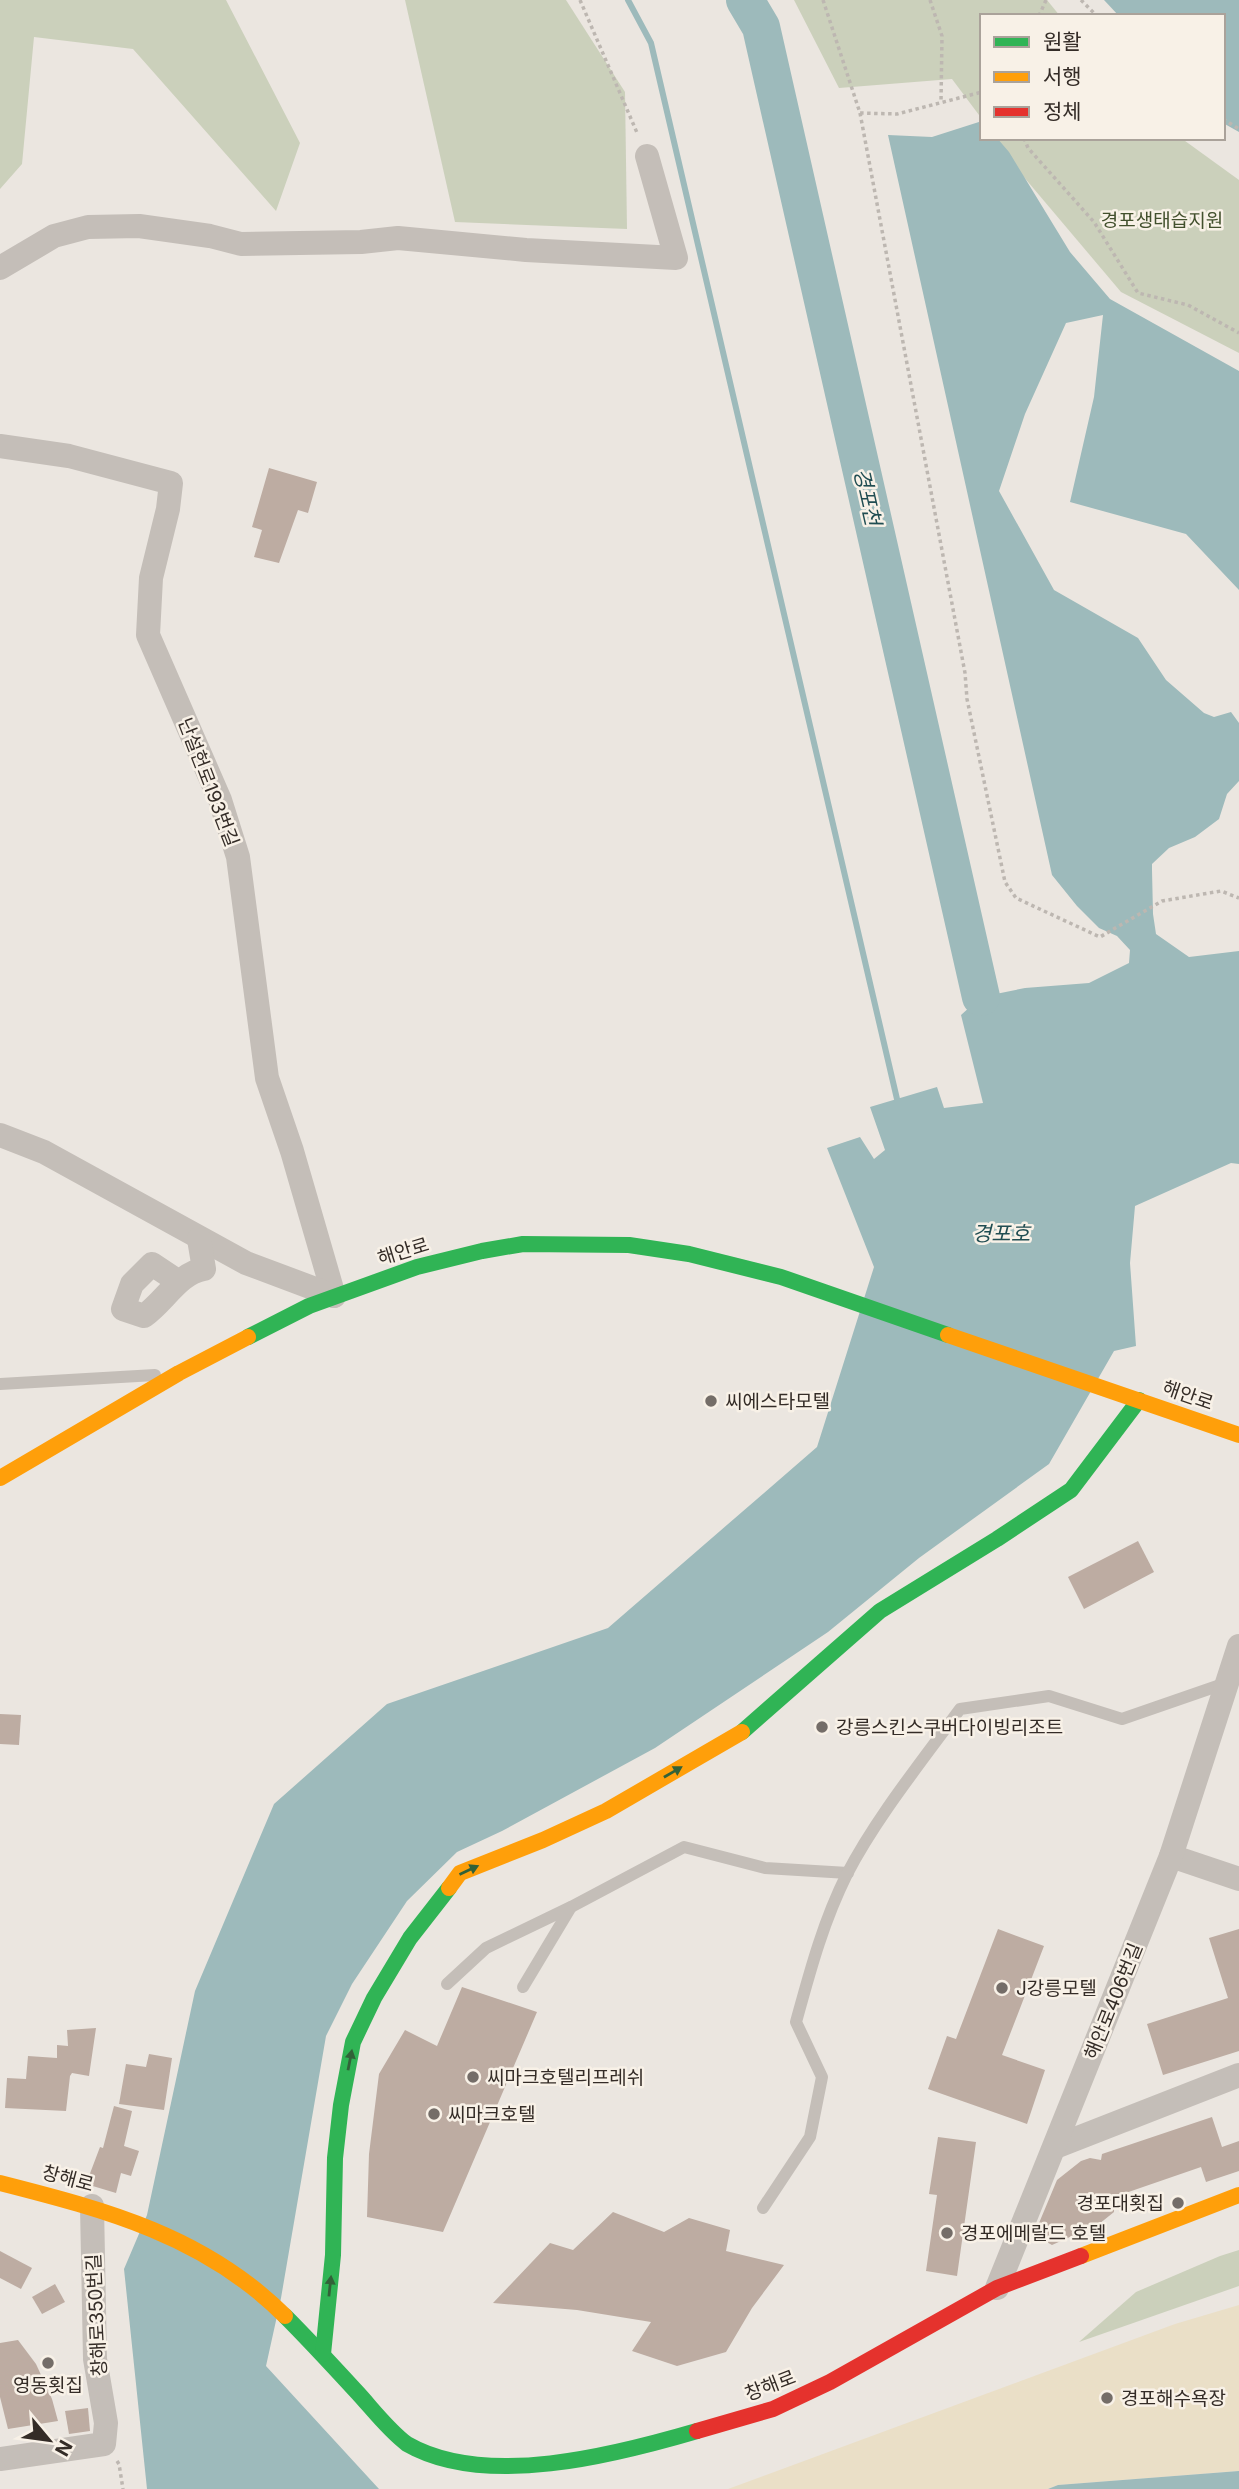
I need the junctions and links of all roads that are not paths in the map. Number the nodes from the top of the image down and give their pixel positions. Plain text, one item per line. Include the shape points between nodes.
1 (648, 156) road end
2 (0, 268) edge
3 (0, 446) edge
4 (0, 1135) edge
5 (199, 1239) junction
6 (180, 1282) dead end
7 (334, 1296) junction
8 (179, 1373) junction
9 (0, 1384) edge
10 (1132, 1397) junction
11 (1239, 1435) edge
12 (0, 1478) edge
13 (1239, 1646) edge
14 (1233, 1683) edge
15 (1171, 1856) junction
16 (848, 1873) junction
17 (1239, 1879) edge
18 (571, 1907) junction
19 (447, 1984) dead end
20 (523, 1987) dead end
21 (1239, 2076) edge
22 (1055, 2147) junction
23 (0, 2183) edge
24 (1239, 2195) edge
25 (92, 2206) junction
26 (763, 2208) dead end
27 (997, 2288) junction
28 (323, 2354) junction
29 (0, 2459) edge

1 - 2 street via 676,258 398,238 241,244 126,226 89,227 54,236
3 - 7 street, 난설헌로193번길 via 69,456 171,483 152,578 148,635 220,800 238,857 267,1078
4 - 5 street via 44,1152
5 - 6 street via 204,1269 192,1271
5 - 7 street via 246,1263
7 - 8 street, 해안로
7 - 10 street, 해안로 via 417,1267 482,1251 523,1244 629,1245 689,1254 781,1278
8 - 9 lane
8 - 12 street, 해안로
10 - 11 street, 해안로
28 -> 10 street via 333,2255 335,2158 353,2042 410,1938 460,1873 606,1811 750,1727 880,1611 1072,1490
13 - 14 street, 해안로406번길
14 - 15 street, 해안로406번길
14 - 16 lane via 1122,1719 1049,1696 960,1709 897,1795
15 - 17 street
15 - 22 street, 해안로406번길
16 - 18 lane via 765,1868 684,1847
16 - 26 lane via 819,1939 796,2022 822,2077 810,2137
18 - 19 lane via 486,1948
18 - 20 lane
21 - 22 street
22 - 27 street, 해안로406번길
23 - 25 street, 창해로
24 - 27 street, 창해로
25 - 28 street, 창해로 via 197,2250 234,2273 268,2299
25 - 29 street, 창해로350번길 via 95,2359 106,2423 104,2444
27 - 28 street, 창해로 via 773,2409 614,2455 515,2471 448,2463 409,2445

